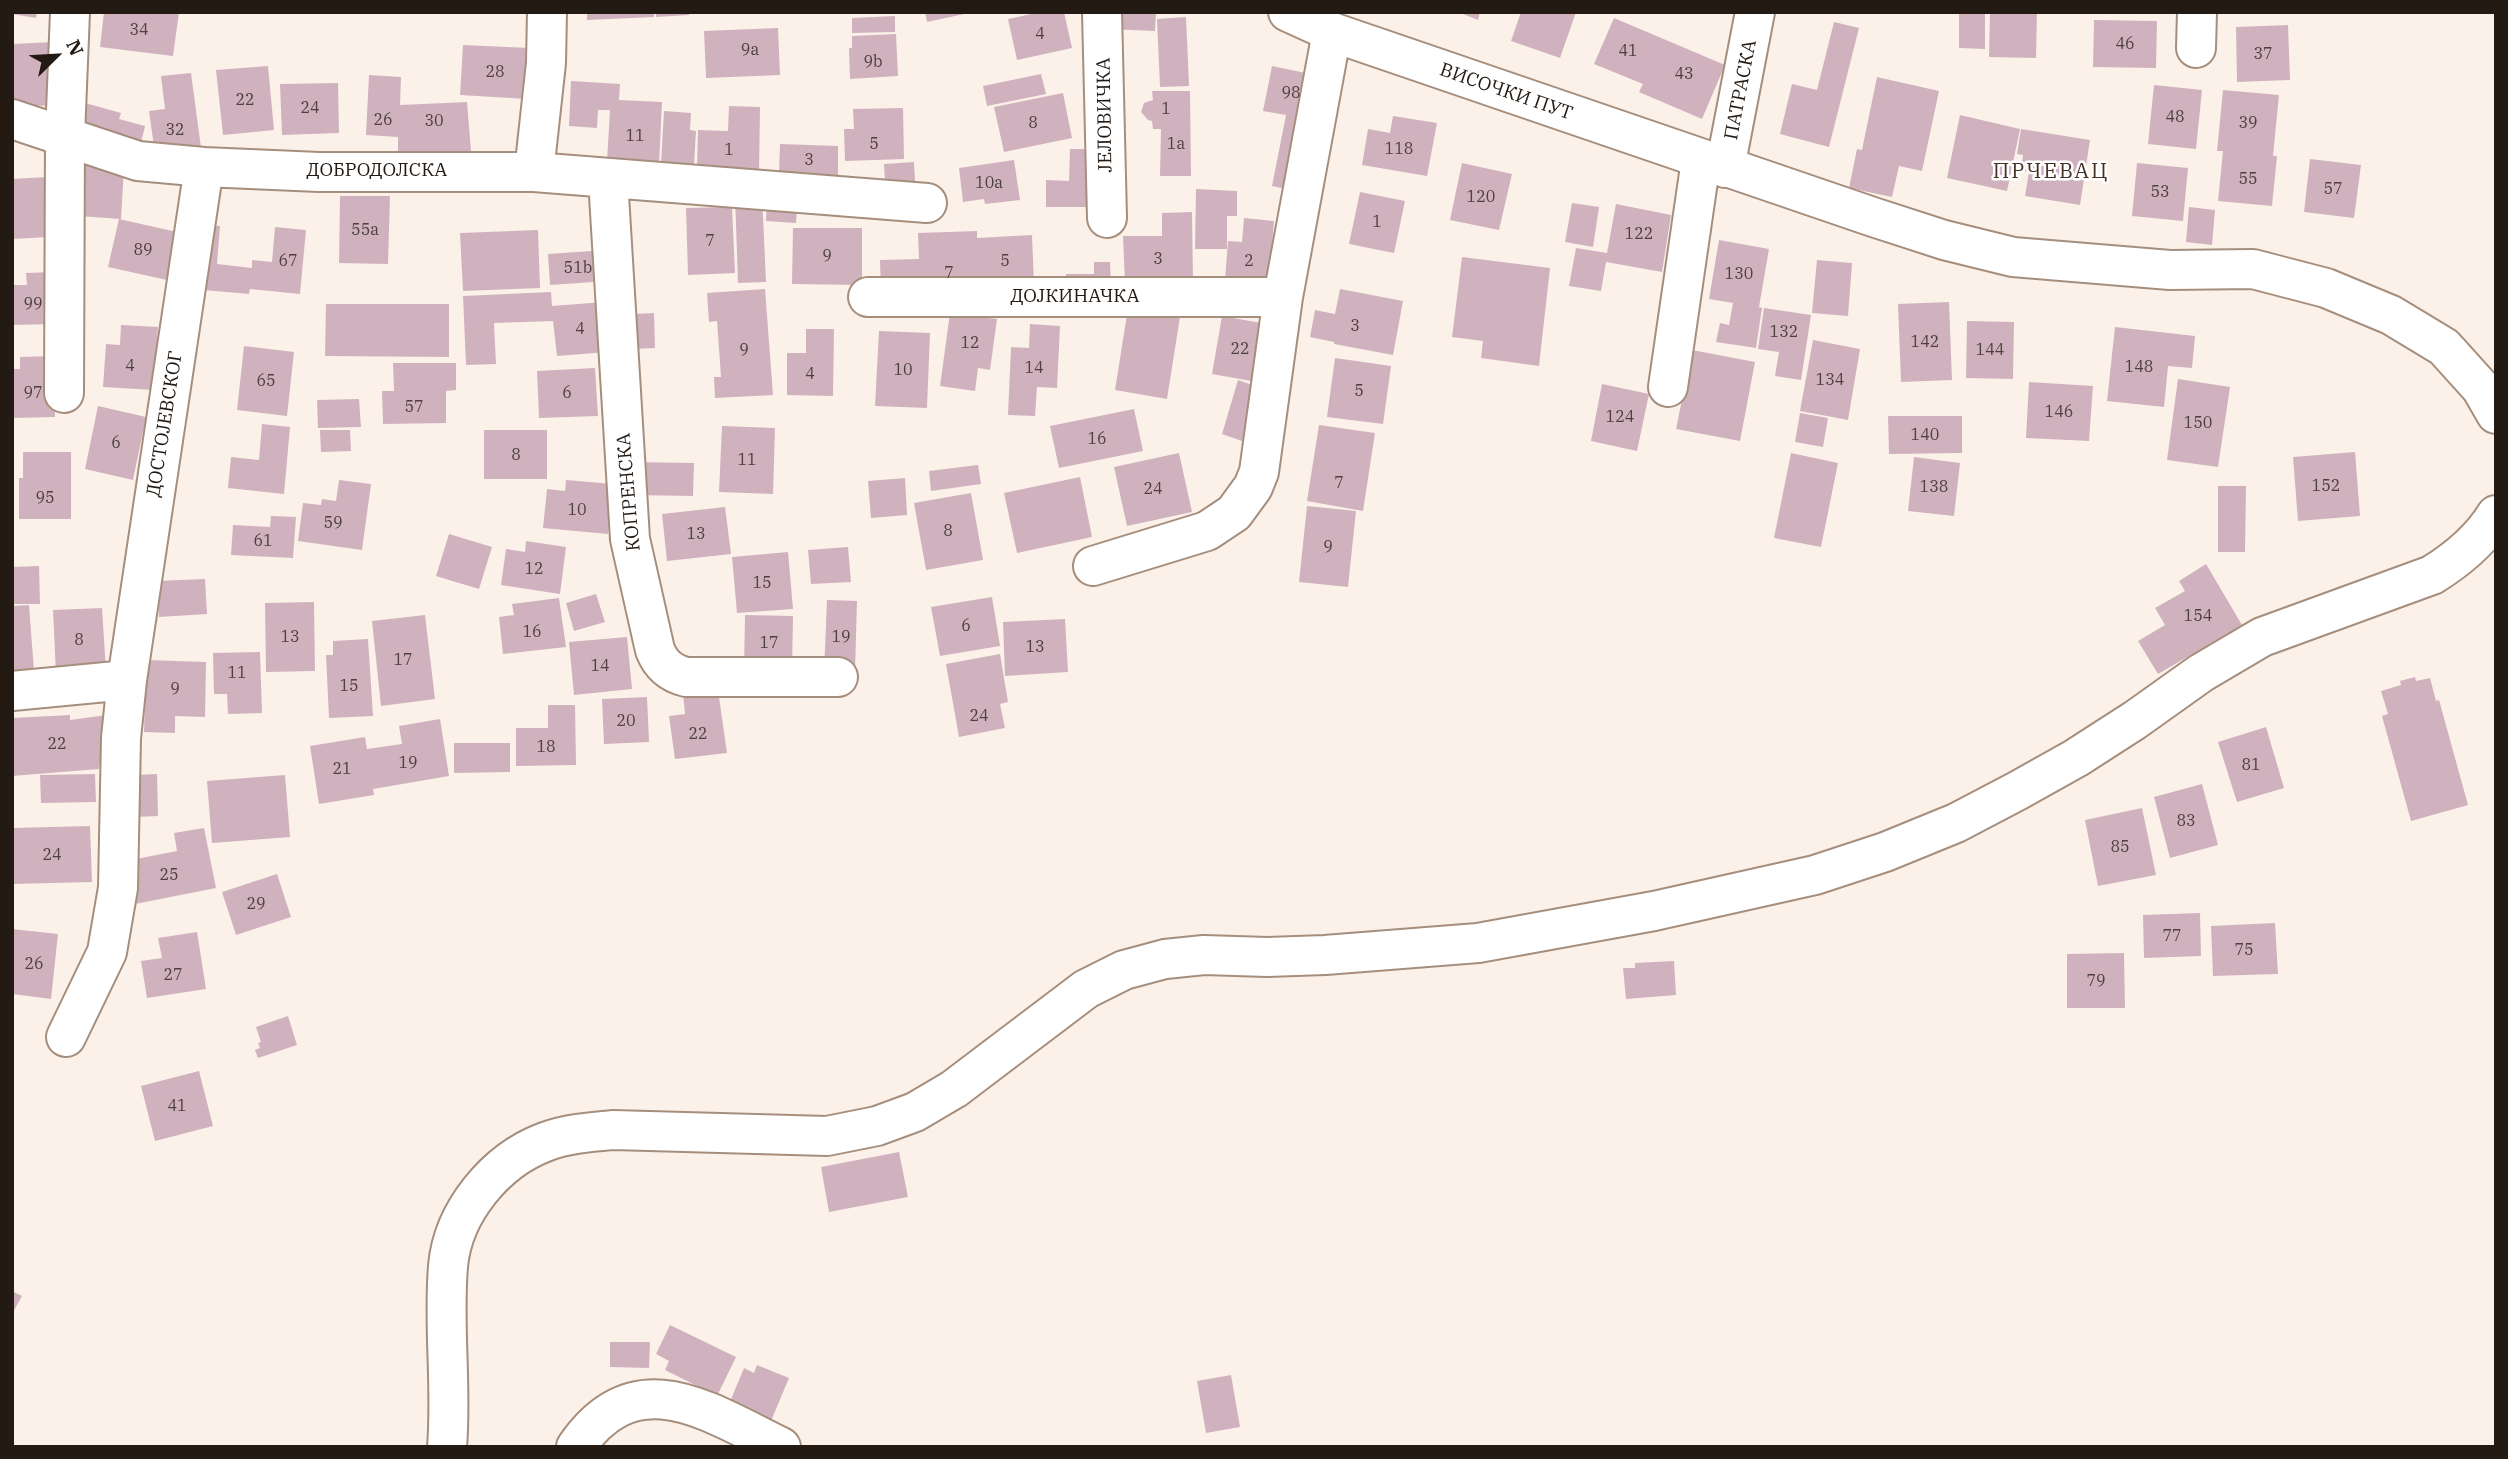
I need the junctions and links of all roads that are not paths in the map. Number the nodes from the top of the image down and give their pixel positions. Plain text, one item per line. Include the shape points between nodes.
1 (70, 12) edge
2 (547, 12) edge
3 (1102, 12) edge
4 (1288, 12) edge
5 (1755, 12) edge
6 (1332, 32) junction
7 (12, 118) edge
8 (65, 136) junction
9 (1713, 164) junction
10 (204, 167) junction
11 (534, 172) junction
12 (608, 178) junction
13 (927, 203) dead end
14 (1107, 218) dead end
15 (1283, 297) junction
16 (868, 298) dead end
17 (1668, 387) dead end
18 (64, 393) dead end
19 (2496, 414) edge
20 (2496, 515) edge
21 (1094, 566) dead end
22 (838, 677) dead end
23 (127, 680) junction
24 (12, 691) edge
25 (66, 1037) dead end
26 (447, 1447) edge
27 (576, 1447) edge
28 (781, 1447) edge

1 - 8 street
2 - 11 street
3 - 14 street, ЈЕЛОВИЧКА
4 - 6 street, ВИСОЧКИ ПУТ
5 - 9 street, ПАТРАСКА
6 - 9 street, ВИСОЧКИ ПУТ
6 - 15 street
7 - 8 street, ДОБРОДОЛСКА
8 - 10 street, ДОБРОДОЛСКА via 138,161
8 - 18 street
9 - 17 street, ПАТРАСКА
9 - 19 street, ВИСОЧКИ ПУТ via 1944,240 2013,257 2170,270 2253,269 2326,288 2391,314 2444,347 2481,388
10 - 11 street, ДОБРОДОЛСКА
10 - 23 street, ДОСТОЈЕВСКОГ
11 - 12 street
12 - 13 street
12 - 22 street, КОПРЕНСКА via 630,538 660,661 686,677
15 - 16 street, ДОЈКИНАЧКА
15 - 21 street via 1259,472 1245,501 1207,531
20 - 26 street via 2458,559 2432,575 2262,637 2017,791 1956,823 1815,876 1478,943 1325,955 1165,959 1124,970 1086,989 954,1089 915,1112 877,1126 827,1136 612,1129 545,1142 494,1175 473,1200 456,1234 448,1264
23 - 24 street
23 - 25 street, ДОСТОЈЕВСКОГ via 121,737 118,888 107,952
27 - 28 street via 607,1413 629,1403 670,1399 691,1404

